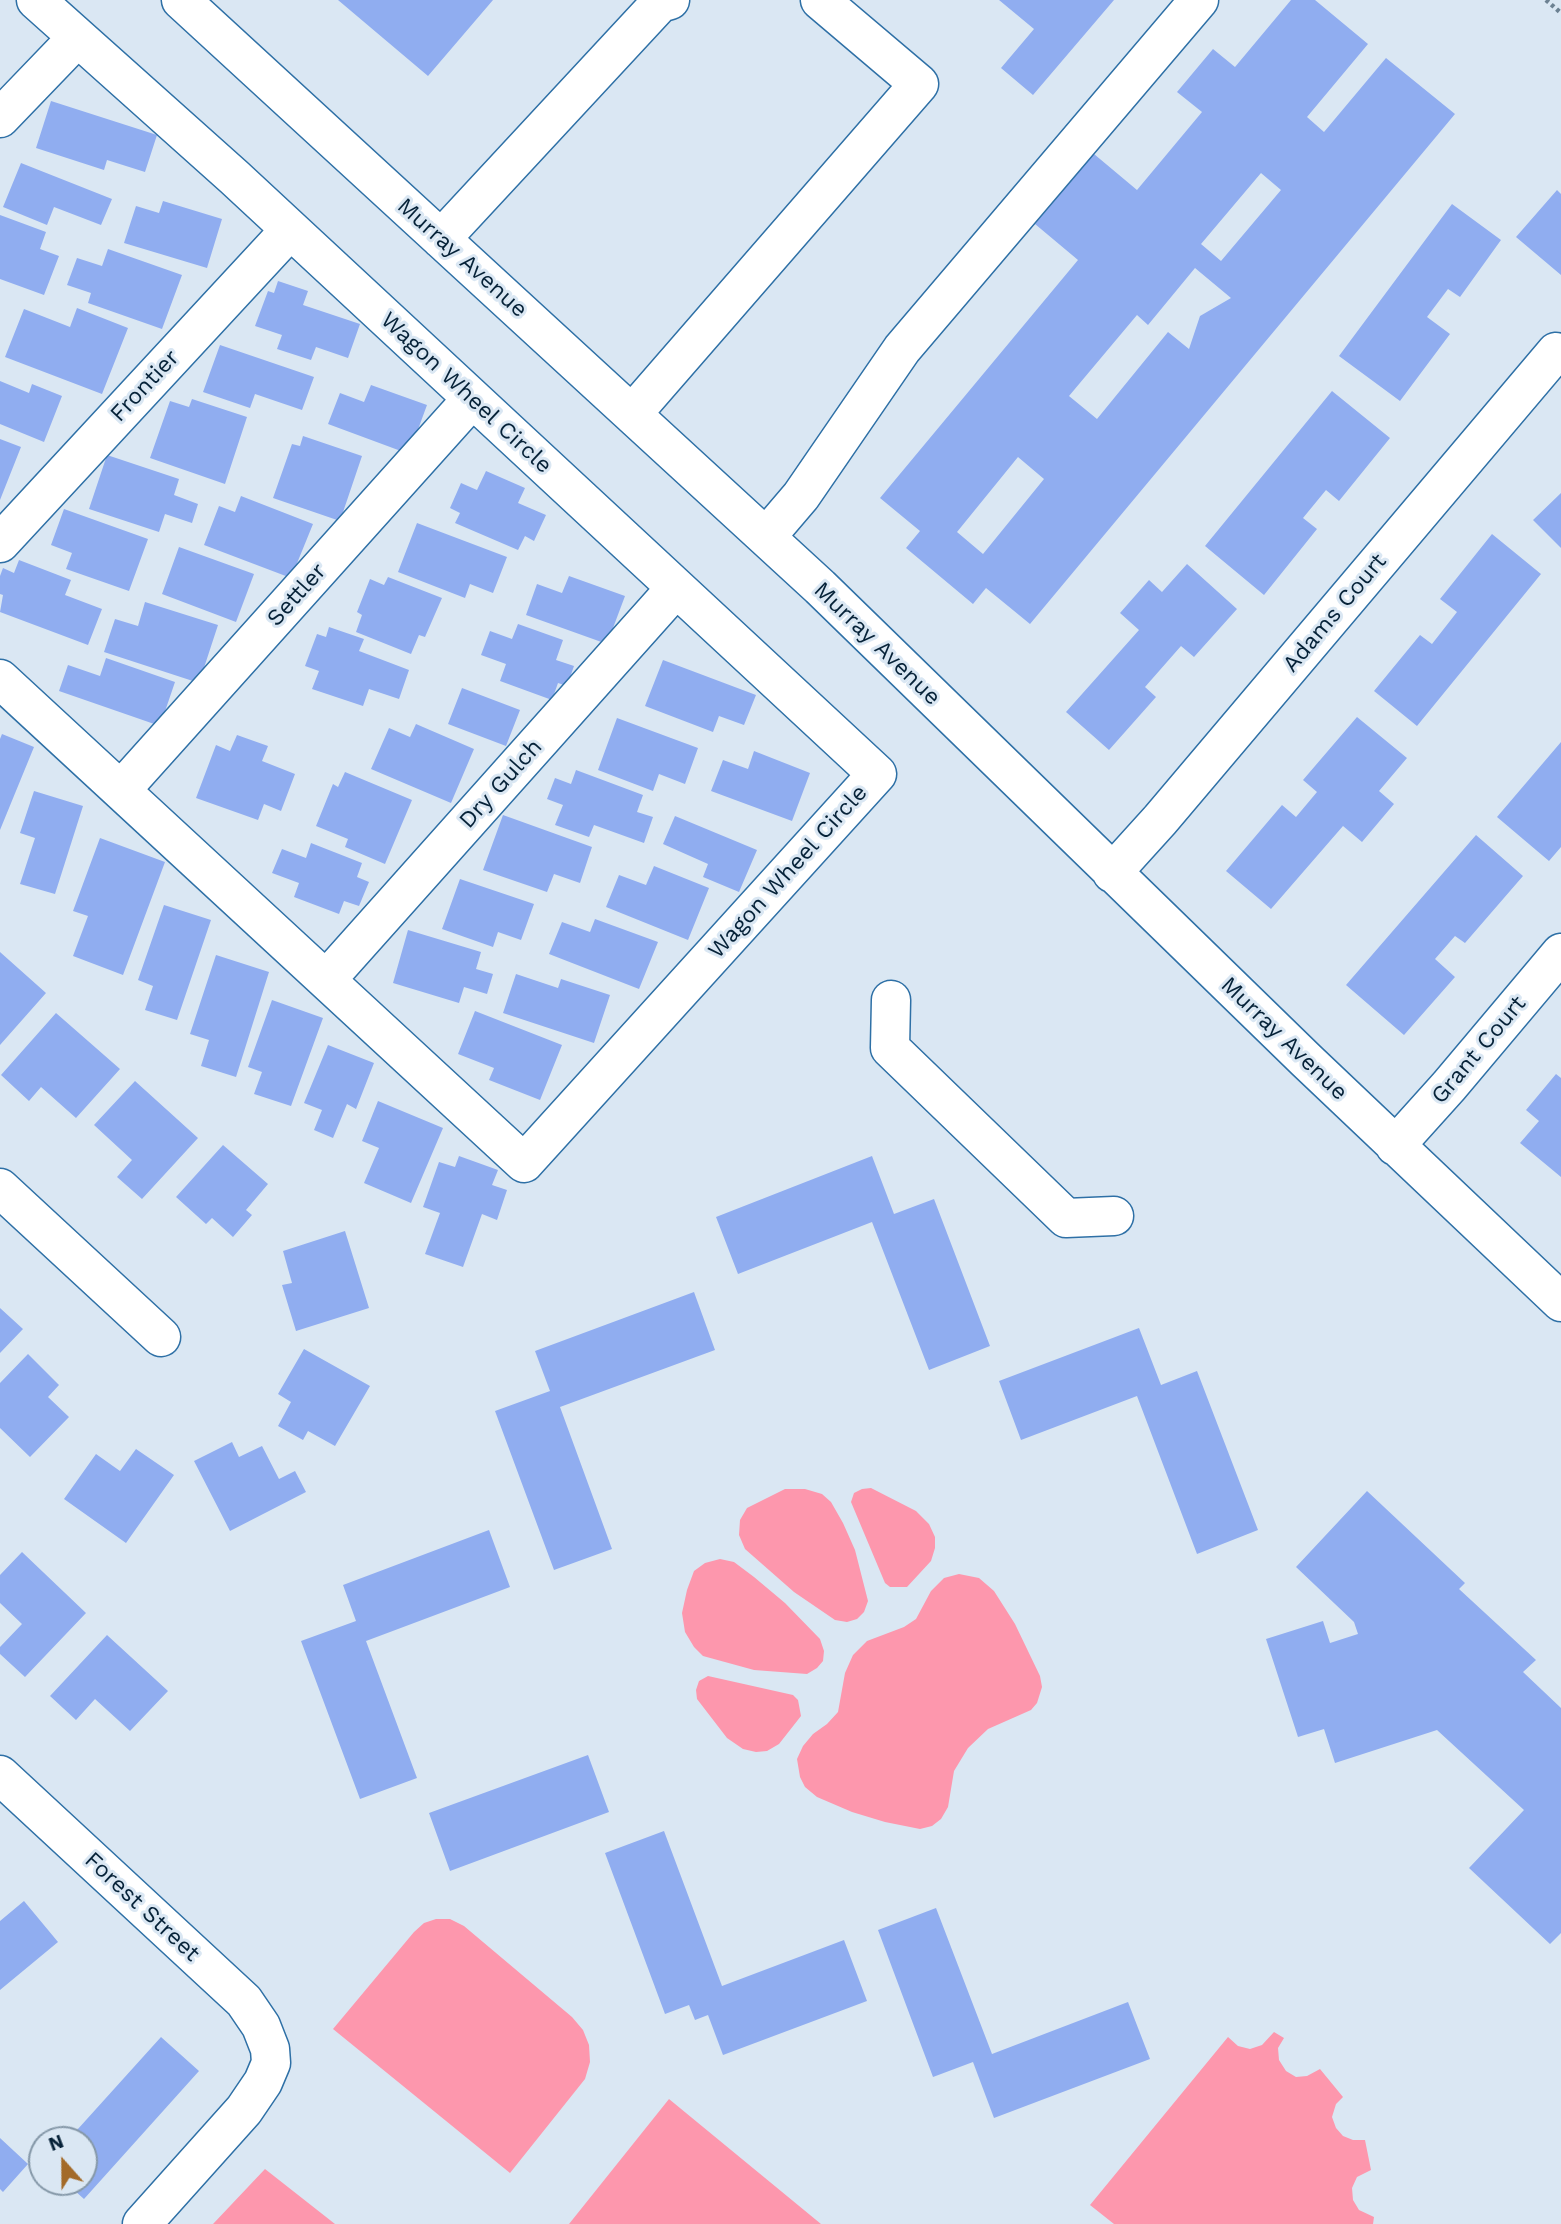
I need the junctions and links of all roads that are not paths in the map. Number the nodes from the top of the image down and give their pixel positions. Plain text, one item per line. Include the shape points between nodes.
1 (36, 0) edge
2 (181, 0) edge
3 (670, 0) edge
4 (820, 0) edge
5 (1199, 0) edge
6 (78, 38) junction
7 (0, 118) edge
8 (290, 230) junction
9 (441, 239) junction
10 (1556, 352) dead end
11 (472, 399) junction
12 (632, 414) junction
13 (766, 537) junction
14 (0, 543) edge
15 (676, 587) junction
16 (0, 679) edge
17 (121, 790) junction
18 (1112, 873) junction
19 (1561, 953) edge
20 (326, 980) junction
21 (891, 1000) dead end
22 (1395, 1146) junction
23 (0, 1188) edge
24 (1114, 1216) dead end
25 (1561, 1302) edge
26 (161, 1337) dead end
27 (0, 1775) edge
28 (142, 2224) edge

1 - 6 street, Wagon Wheel Circle
2 - 9 street, Murray Avenue
3 - 9 street via 660,3
4 - 12 street via 919,84
5 - 13 street via 902,349 801,496
6 - 7 street
6 - 8 street, Wagon Wheel Circle
8 - 11 street, Wagon Wheel Circle
8 - 14 street, Frontier
9 - 12 street, Murray Avenue
10 - 18 street, Adams Court
11 - 15 street, Wagon Wheel Circle
11 - 17 street, Settler
12 - 13 street, Murray Avenue
13 - 18 street, Murray Avenue
15 - 20 street, Dry Gulch
15 - 20 street, Wagon Wheel Circle via 877,774 524,1163
16 - 17 street, Wagon Wheel Circle
17 - 20 street, Wagon Wheel Circle
18 - 22 street, Murray Avenue
19 - 22 street, Grant Court
21 - 24 street via 890,1048 1066,1218
22 - 25 street, Murray Avenue
23 - 26 street
27 - 28 street, Forest Street via 244,2001 270,2049 271,2063 263,2082 244,2110

